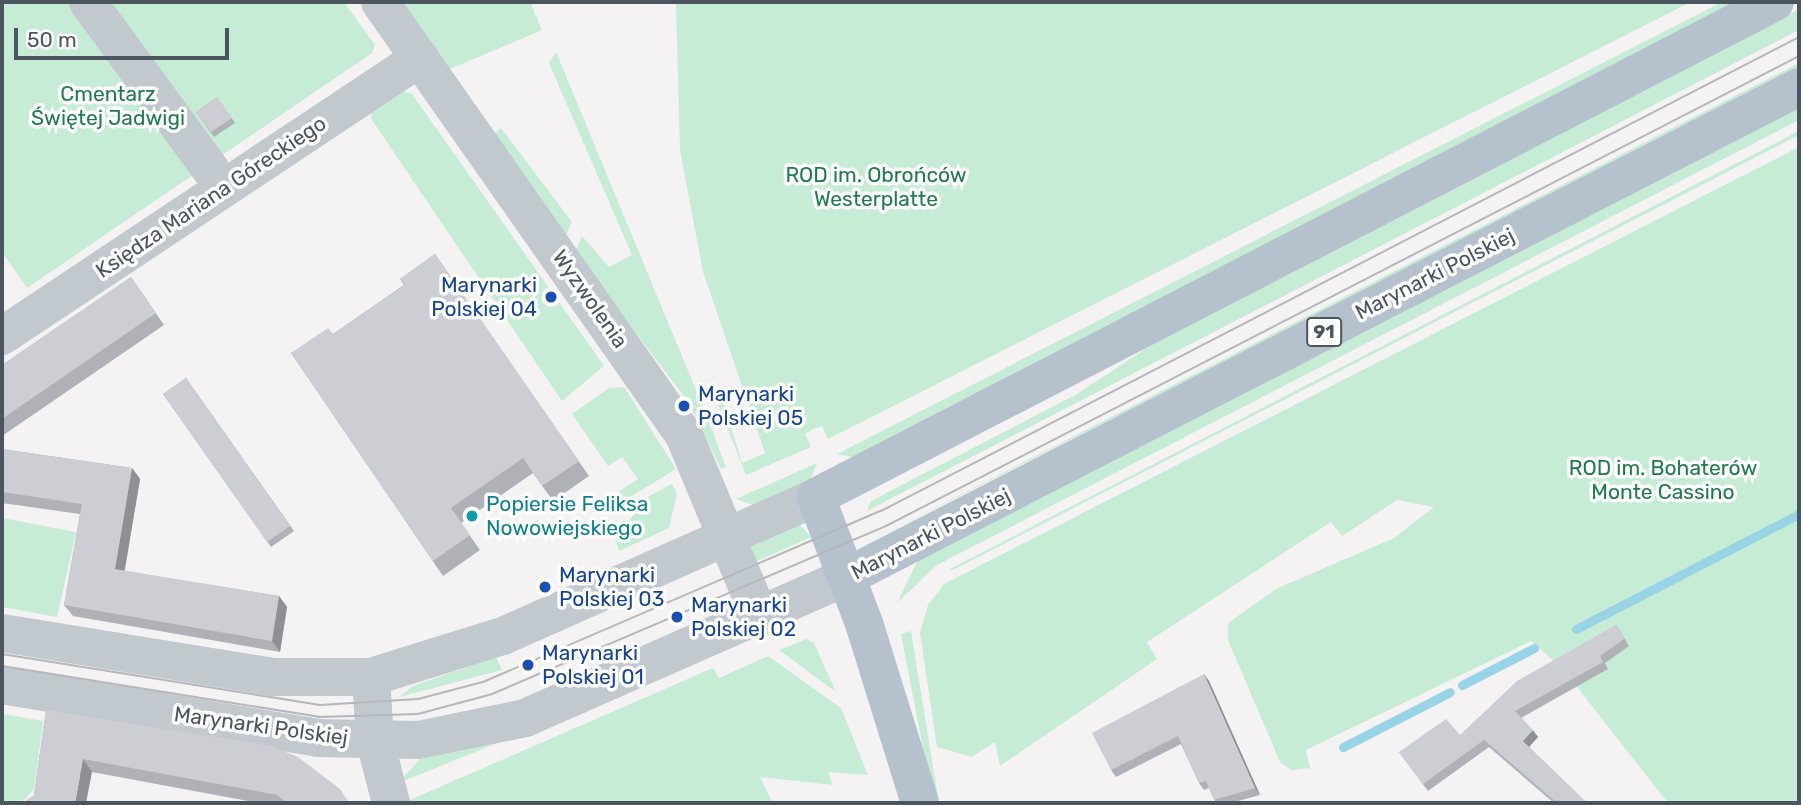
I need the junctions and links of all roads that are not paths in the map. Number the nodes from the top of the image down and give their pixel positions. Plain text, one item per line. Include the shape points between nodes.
1 (89, 2) edge
2 (380, 2) edge
3 (1775, 2) edge
4 (420, 58) junction
5 (1799, 87) edge
6 (211, 170) dead end
7 (2, 336) edge
8 (816, 497) junction
9 (727, 539) junction
10 (848, 576) junction
11 (760, 618) junction
12 (2, 633) edge
13 (371, 677) junction
14 (2, 685) edge
15 (374, 741) junction
16 (391, 803) edge
17 (920, 803) edge

1 - 6 street
2 - 4 street, Wyzwolenia
3 - 8 main road
4 - 7 street, Księdza Mariana Góreckiego
4 - 9 street, Wyzwolenia via 684,435
5 - 10 main road, Marynarki Polskiej / 91
8 - 9 street
8 - 10 main road
9 - 11 street, Wyzwolenia
9 - 13 street via 503,636
10 - 11 street, Marynarki Polskiej / 91
10 - 17 main road
11 - 15 street, Marynarki Polskiej / 91 via 525,718 468,733
12 - 13 street via 274,677
13 - 15 street
14 - 15 street, Marynarki Polskiej / 91 via 318,738
15 - 16 street

